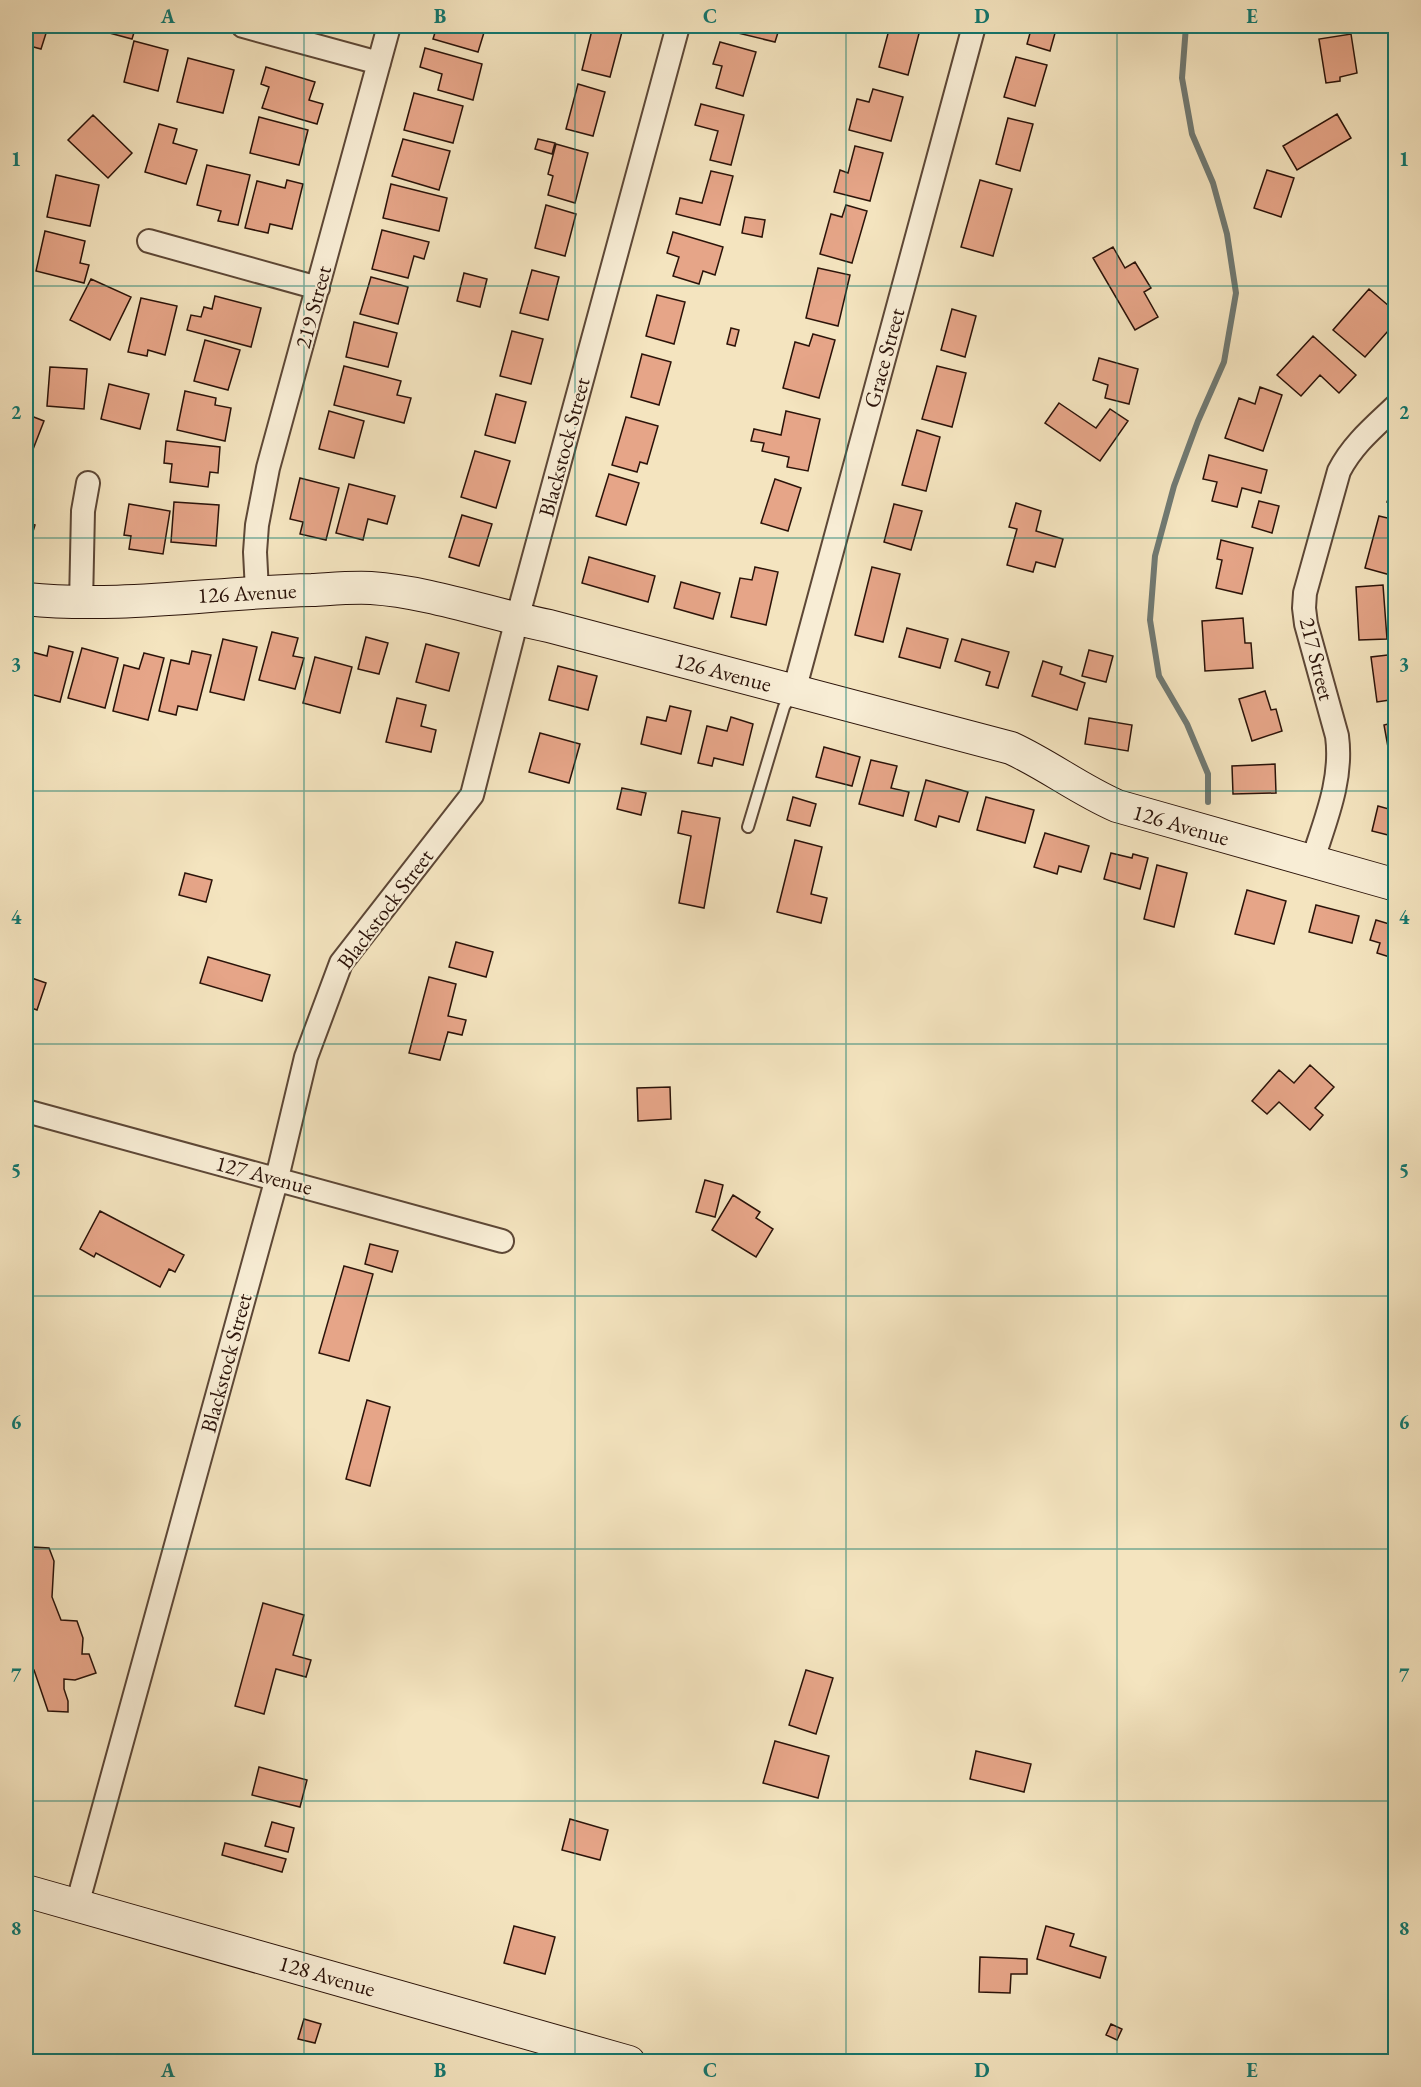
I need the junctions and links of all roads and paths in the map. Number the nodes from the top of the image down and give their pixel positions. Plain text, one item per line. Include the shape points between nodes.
1 (243, 26) edge
2 (389, 26) edge
3 (678, 26) edge
4 (974, 26) edge
5 (379, 63) junction
6 (149, 241) dead end
7 (318, 288) junction
8 (1395, 406) edge
9 (88, 483) dead end
10 (257, 591) junction
11 (26, 599) edge
12 (81, 603) junction
13 (517, 620) junction
14 (794, 691) junction
15 (748, 826) dead end
16 (1312, 862) junction
17 (1395, 885) edge
18 (26, 1111) edge
19 (277, 1178) junction
20 (502, 1241) dead end
21 (26, 1891) edge
22 (77, 1905) junction
23 (629, 2061) edge

1 - 5 street
2 - 5 street, 219 Street
3 - 13 street, Blackstock Street
4 - 14 street, Grace Street
5 - 7 street, 219 Street
6 - 7 street
7 - 10 street, 219 Street via 268,468 255,552
8 - 16 street, 217 Street via 1357,442 1339,471 1305,593 1306,624 1340,754 1337,782
9 - 12 street via 83,511
10 - 12 street, 126 Avenue
10 - 13 street, 126 Avenue via 370,588 425,596
11 - 12 street, 126 Avenue
13 - 14 street, 126 Avenue
13 - 19 street, Blackstock Street via 472,795 341,963 306,1057
14 - 15 lane via 784,707
14 - 16 street, 126 Avenue via 1011,748 1117,806
16 - 17 street, 126 Avenue
18 - 19 street, 127 Avenue
19 - 20 street, 127 Avenue
19 - 22 street, Blackstock Street
21 - 22 street, 128 Avenue
22 - 23 street, 128 Avenue

